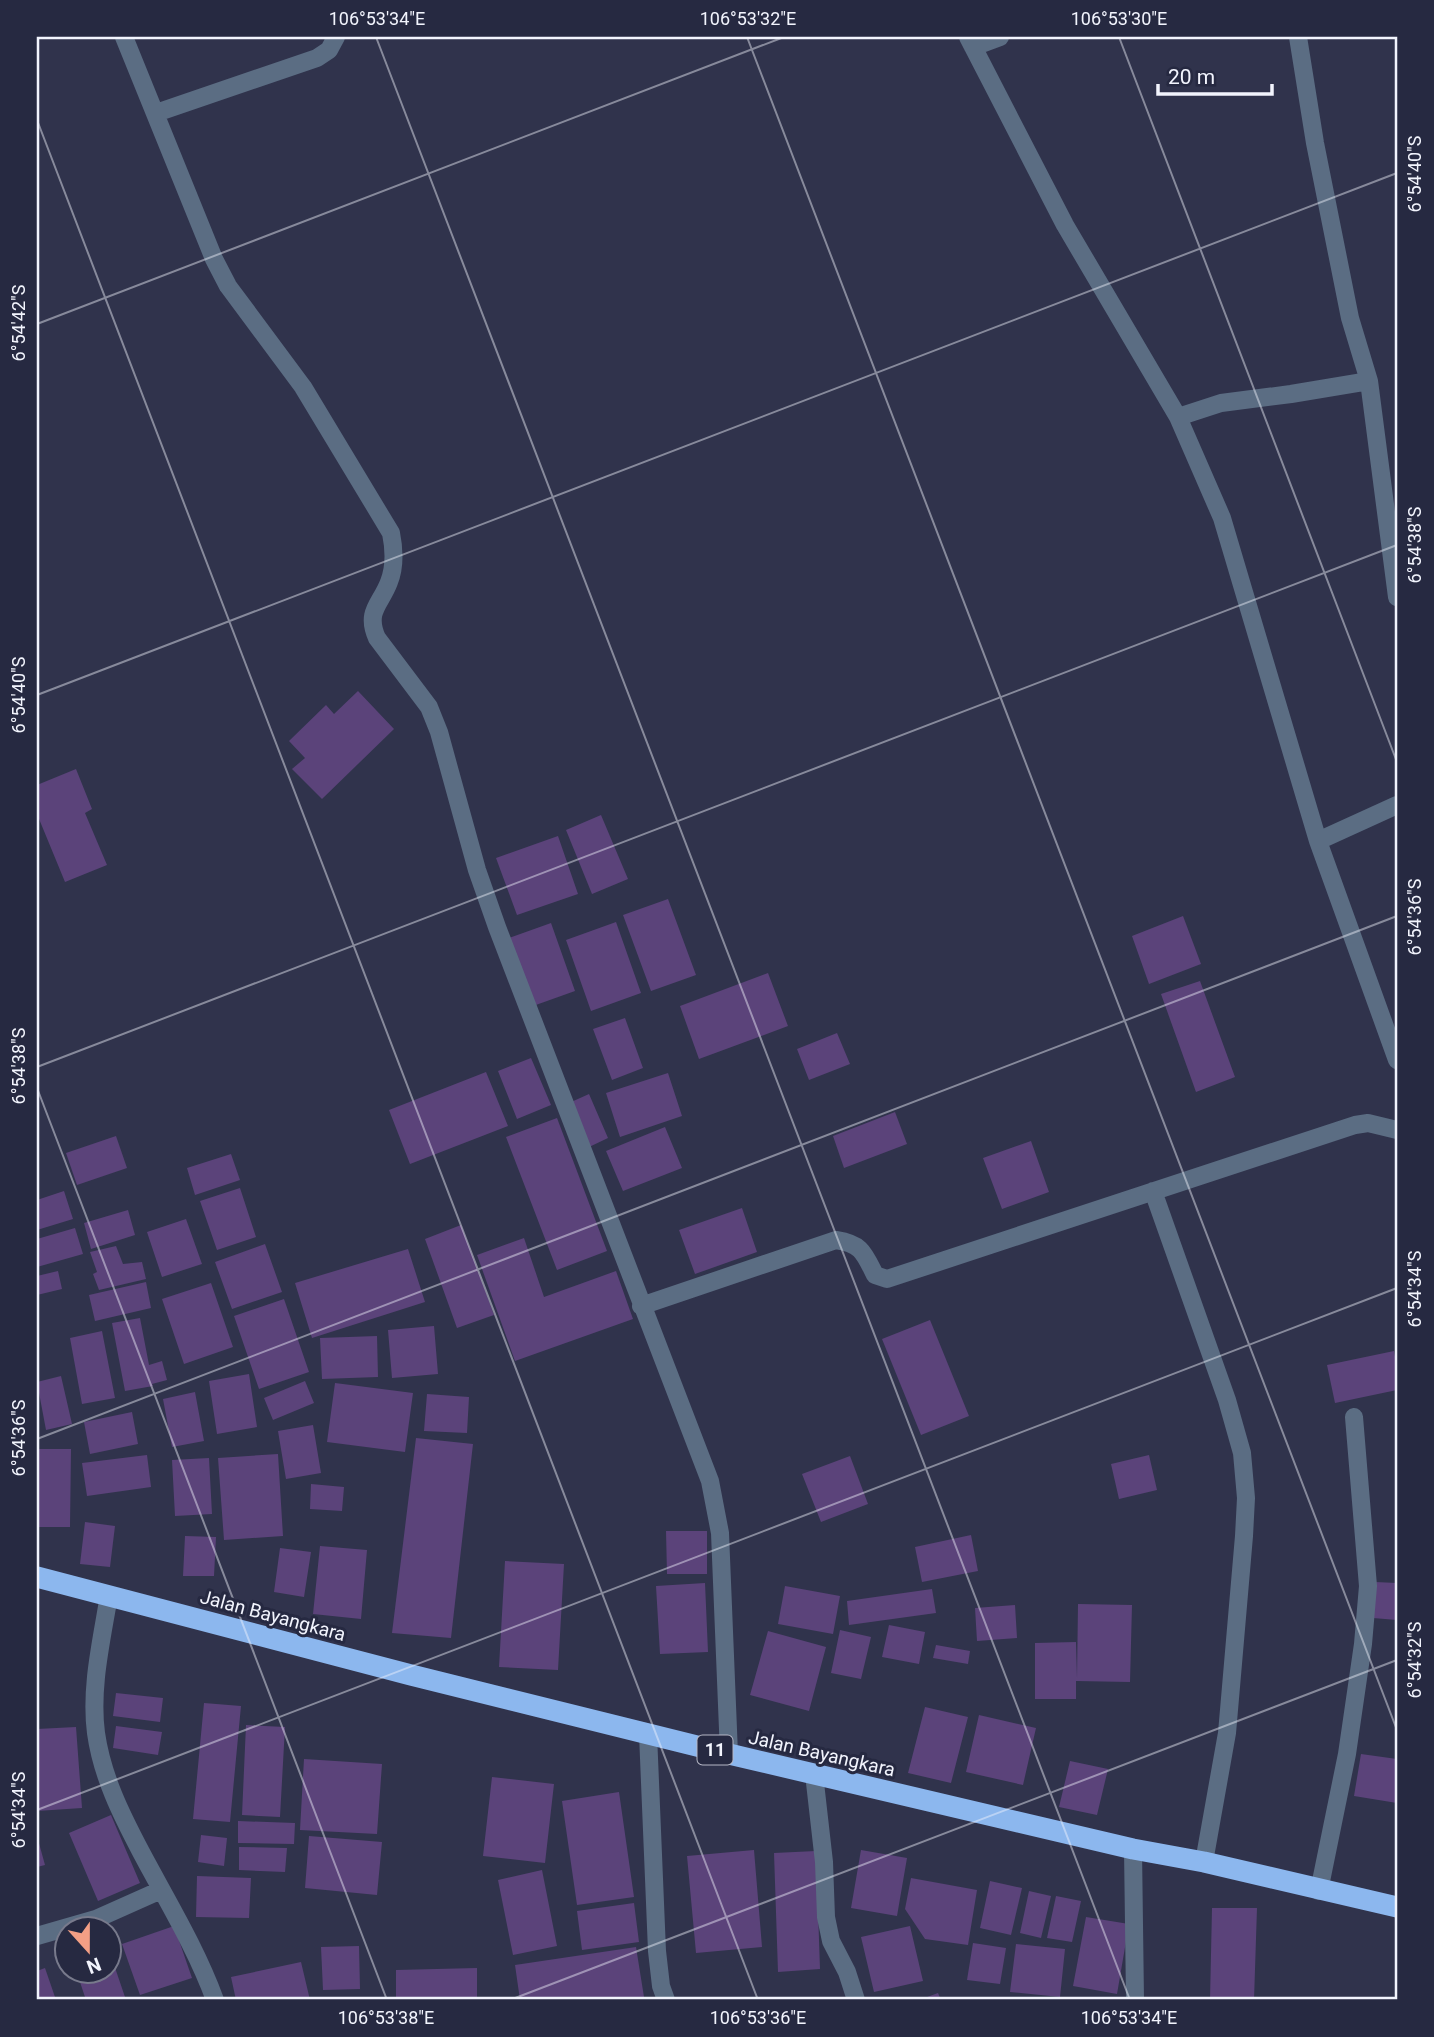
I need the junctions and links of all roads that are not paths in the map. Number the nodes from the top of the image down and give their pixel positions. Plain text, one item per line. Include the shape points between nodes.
1 (124, 37) edge
2 (336, 37) edge
3 (1000, 37) edge
4 (1297, 37) edge
5 (971, 42) edge
6 (156, 113) junction
7 (1369, 381) junction
8 (1178, 416) junction
9 (1397, 597) edge
10 (1397, 805) edge
11 (1318, 841) junction
12 (1397, 1060) edge
13 (1397, 1130) edge
14 (1153, 1191) junction
15 (641, 1306) junction
16 (1354, 1417) dead end
17 (37, 1577) edge
18 (109, 1595) junction
19 (648, 1734) junction
20 (729, 1754) junction
21 (814, 1774) junction
22 (1133, 1849) junction
23 (1204, 1862) junction
24 (161, 1890) junction
25 (1320, 1891) junction
26 (1397, 1907) edge
27 (37, 1936) edge
28 (215, 2000) edge
29 (666, 2000) edge
30 (856, 2000) edge
31 (1135, 2000) edge

1 - 6 street
2 - 6 street via 329,50 317,58
3 - 5 street
4 - 7 street via 1347,304
5 - 8 street via 1065,225
6 - 15 street via 228,286 303,387 391,533 390,581 374,610 372,628 429,707 439,732 477,870
7 - 8 street via 1221,403
7 - 9 street
8 - 11 street via 1222,518
10 - 11 street
11 - 12 street
13 - 14 street via 1368,1123 1355,1125
14 - 15 street via 887,1279 874,1275 856,1245 836,1240
14 - 23 street via 1227,1400 1244,1475 1244,1536 1227,1734
15 - 20 street via 710,1481 720,1533
16 - 25 street via 1368,1586 1347,1754
17 - 18 highway, Jalan Bayangkara / 11
18 - 19 highway, Jalan Bayangkara / 11
18 - 24 street via 95,1683 102,1765
19 - 20 highway, Jalan Bayangkara / 11
19 - 29 street via 657,1951
20 - 21 highway, Jalan Bayangkara / 11
21 - 22 highway, Jalan Bayangkara / 11
21 - 30 street via 826,1917
22 - 23 highway, Jalan Bayangkara / 11
22 - 31 street
23 - 25 highway, Jalan Bayangkara / 11
24 - 27 street via 96,1919
24 - 28 street
25 - 26 highway, Jalan Bayangkara / 11

